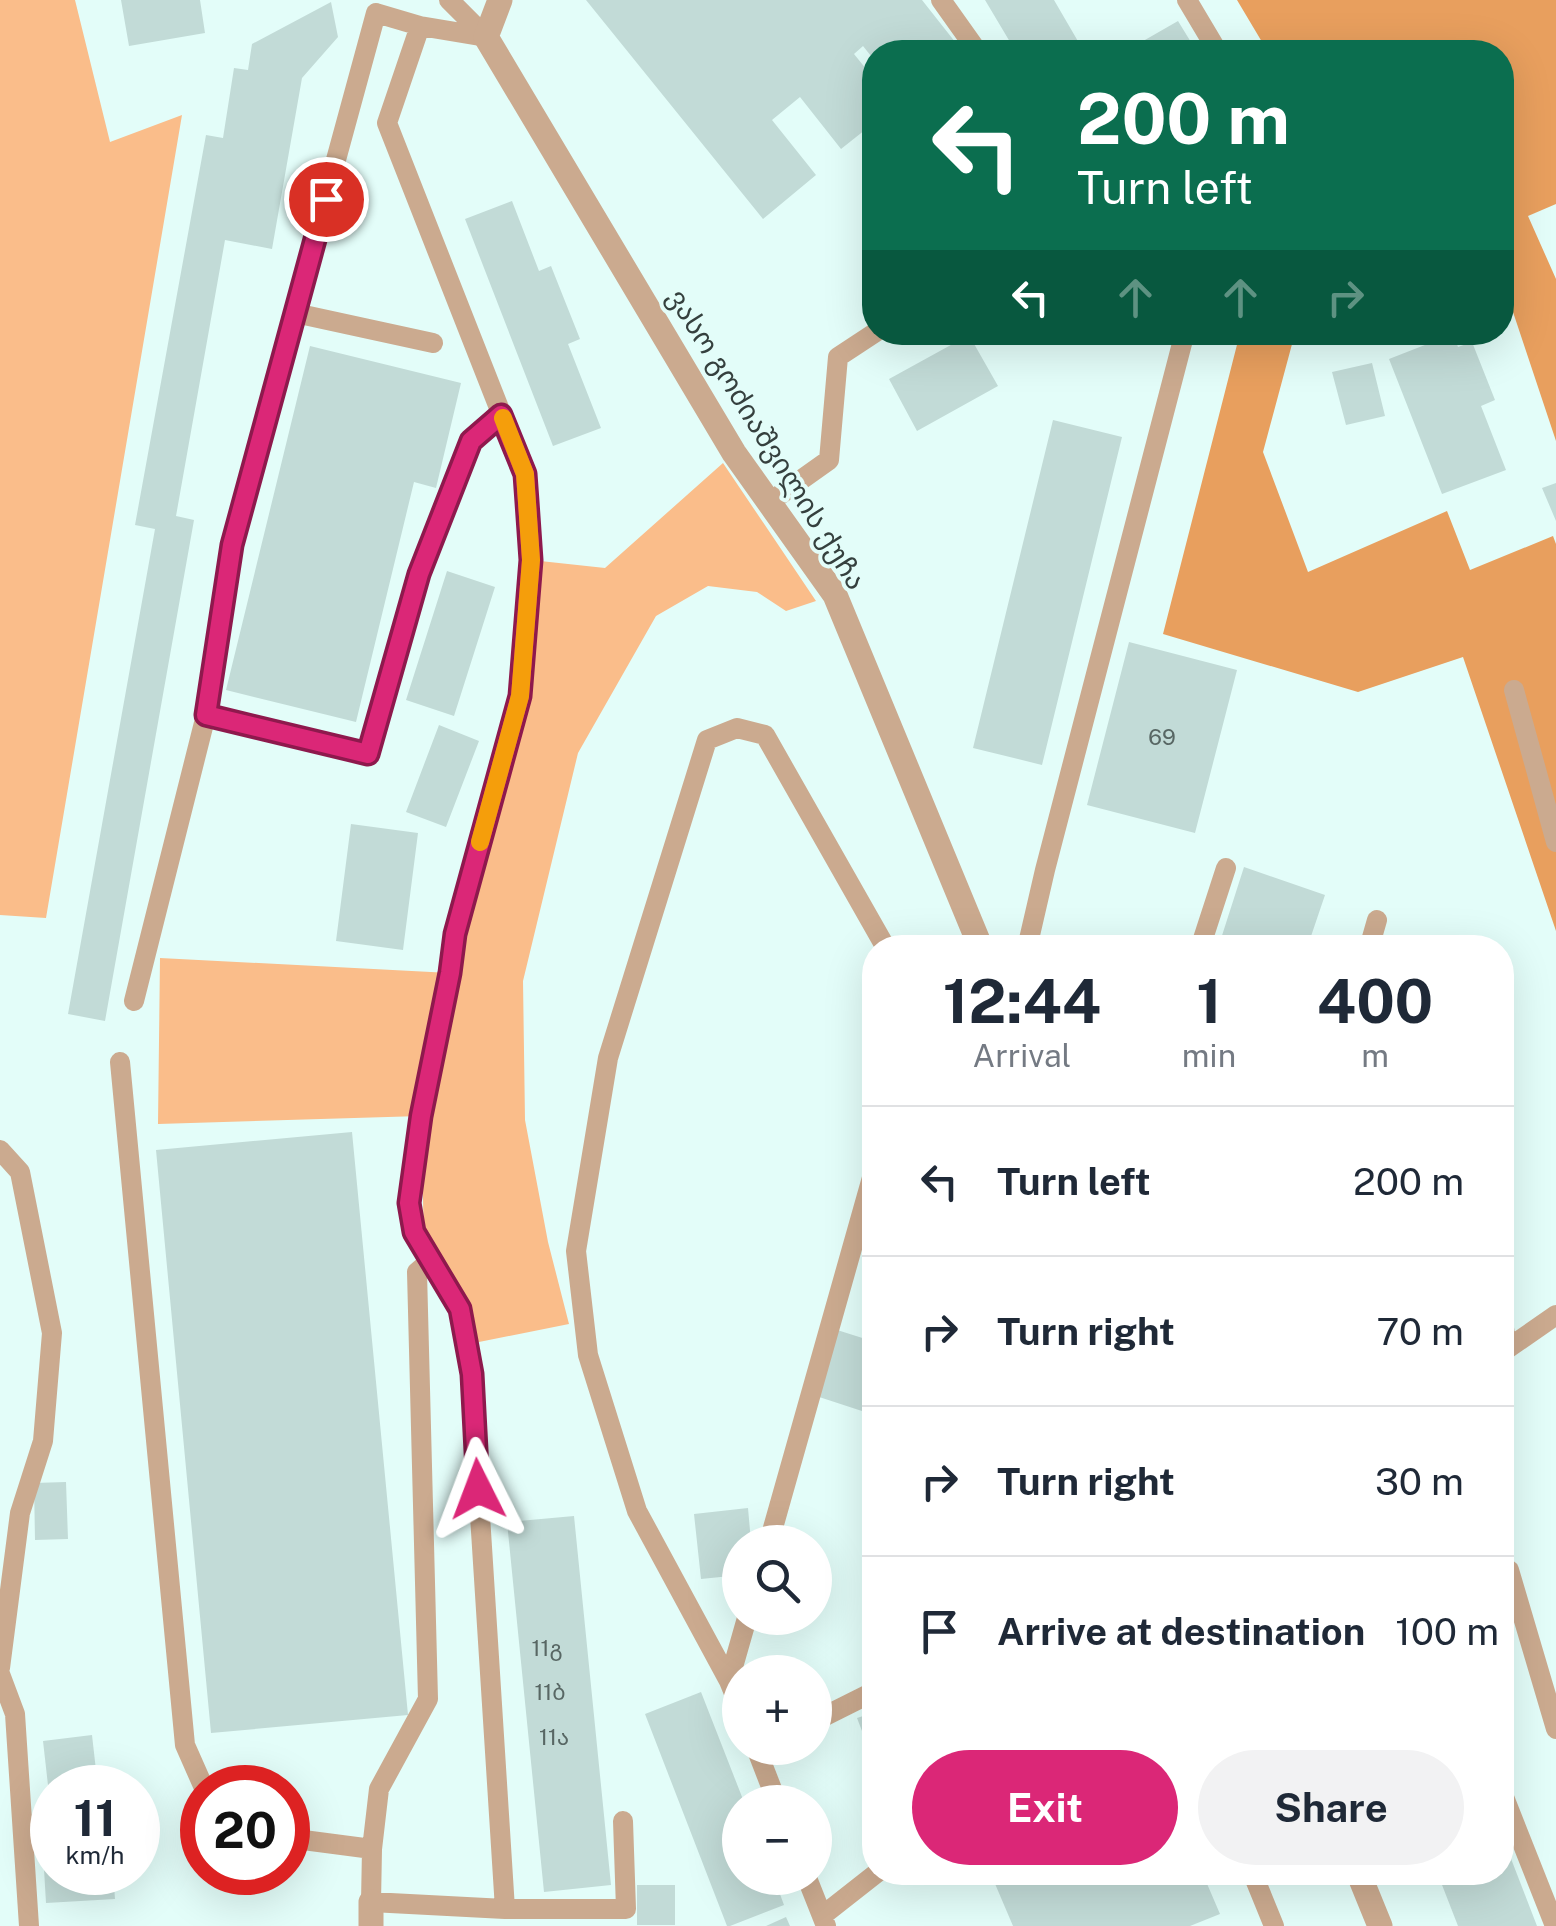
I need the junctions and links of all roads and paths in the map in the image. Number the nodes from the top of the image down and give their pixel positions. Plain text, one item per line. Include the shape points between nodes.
1 (449, 0) edge
2 (500, 0) edge
3 (941, 0) edge
4 (1188, 0) edge
5 (420, 26) junction
6 (486, 37) junction
7 (969, 40) edge
8 (1211, 40) edge
9 (294, 313) junction
10 (862, 342) edge
11 (433, 343) dead end
12 (1182, 345) edge
13 (501, 415) junction
14 (770, 502) junction
15 (1514, 690) dead end
16 (206, 715) junction
17 (1556, 842) edge
18 (1226, 868) dead end
19 (1377, 920) dead end
20 (879, 935) edge
21 (976, 935) edge
22 (1029, 935) edge
23 (1204, 935) edge
24 (1373, 935) edge
25 (134, 1001) dead end
26 (120, 1062) dead end
27 (0, 1150) edge
28 (862, 1213) edge
29 (432, 1260) junction
30 (1556, 1315) edge
31 (1514, 1346) edge
32 (773, 1525) edge
33 (1514, 1587) edge
34 (722, 1668) edge
35 (0, 1671) edge
36 (862, 1698) edge
37 (832, 1712) edge
38 (1556, 1729) edge
39 (194, 1765) edge
40 (624, 1821) dead end
41 (1514, 1822) edge
42 (310, 1841) edge
43 (372, 1849) junction
44 (864, 1885) edge
45 (1257, 1885) edge
46 (1363, 1885) edge
47 (814, 1895) edge
48 (505, 1909) junction
49 (371, 1914) edge
50 (824, 1921) edge
51 (30, 1926) edge
52 (1274, 1926) edge
53 (1380, 1926) edge
54 (1556, 1926) edge

1 - 6 lane
2 - 6 street
3 - 7 lane
4 - 8 lane
5 - 6 lane
5 - 9 lane via 376,13
5 - 13 lane via 387,124
6 - 14 street, ვასო გოძიაშვილის ქუჩა via 734,453
9 - 11 lane
9 - 16 lane via 232,545
10 - 14 lane via 838,358 830,460
12 - 22 lane
13 - 16 lane via 471,441 419,574 368,754
13 - 29 lane via 525,474 531,560 520,696 455,934 421,1116 409,1203 414,1232
14 - 21 street, ვასო გოძიაშვილის ქუჩა via 835,595
15 - 17 lane
16 - 25 lane
18 - 23 lane
19 - 24 lane
20 - 34 lane via 765,735 738,728 707,740 608,1058 576,1251 588,1355 637,1511
26 - 39 lane via 185,1745
27 - 35 lane via 20,1172 52,1333 43,1441 20,1513
28 - 32 lane
29 - 43 lane via 416,1272 428,1699 378,1789
29 - 48 lane via 460,1309 472,1374
30 - 31 lane
33 - 38 lane
35 - 51 lane via 15,1714
36 - 37 lane
40 - 48 lane via 626,1909
41 - 54 lane
42 - 43 lane
43 - 49 lane
44 - 50 lane
45 - 52 lane
46 - 53 street
47 - 50 lane
48 - 49 lane

